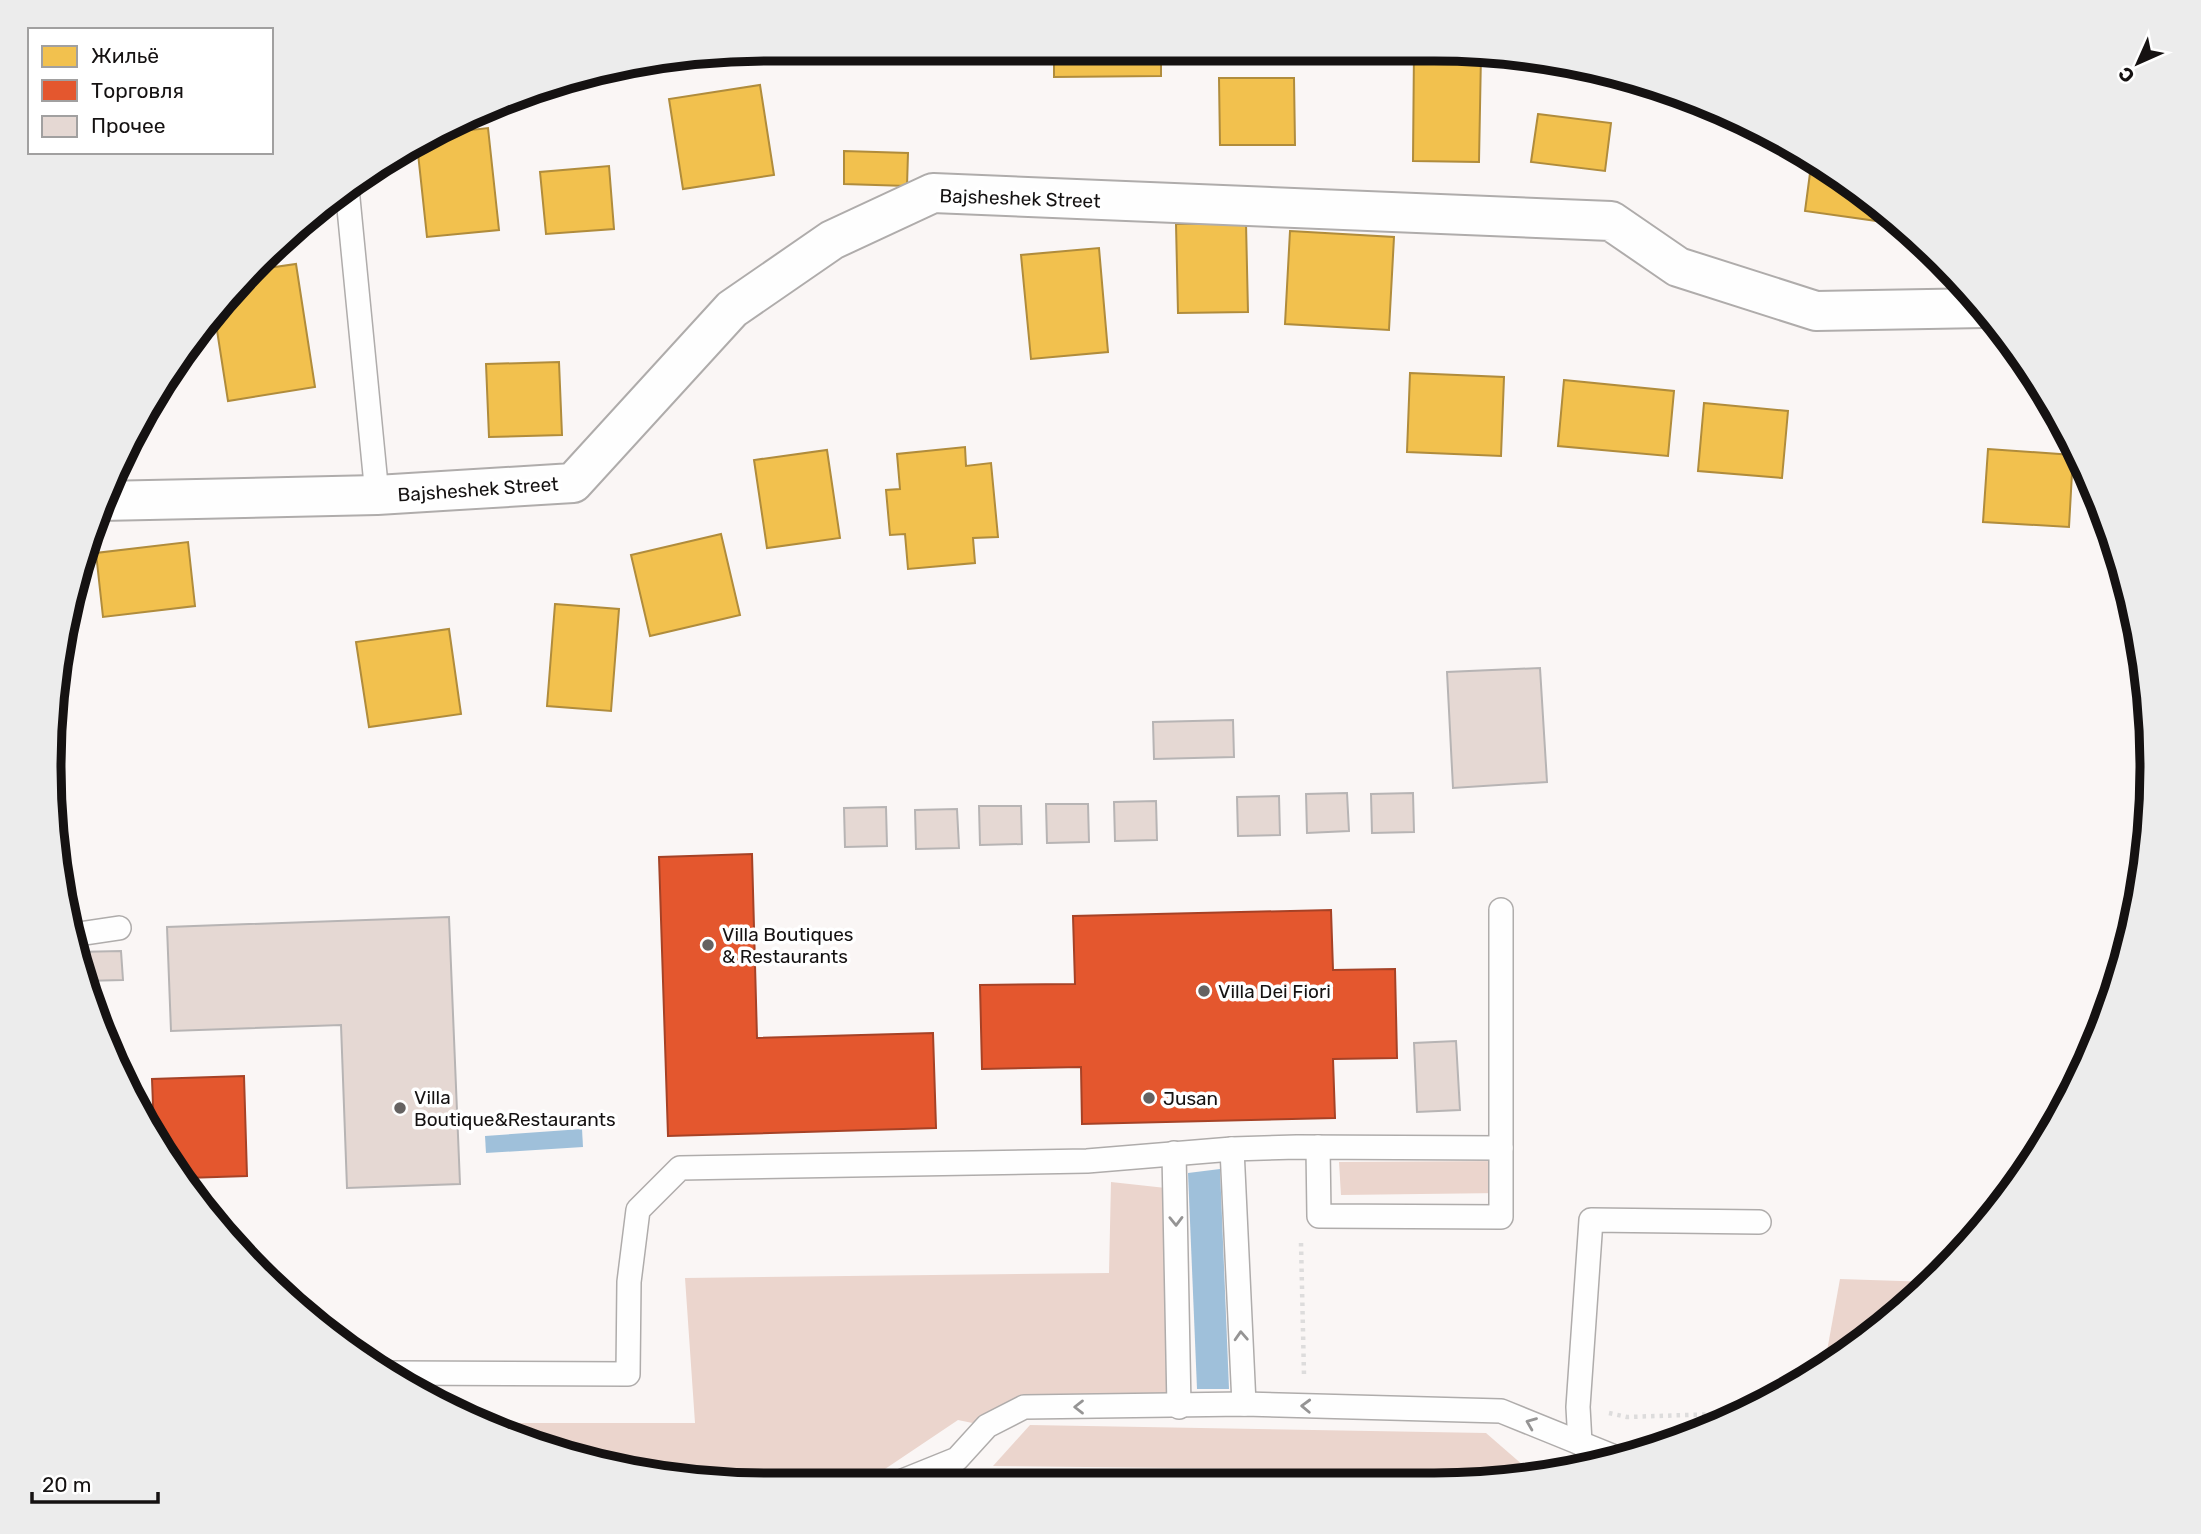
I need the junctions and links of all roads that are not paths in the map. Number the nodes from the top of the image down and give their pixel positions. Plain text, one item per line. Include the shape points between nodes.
1 (349, 198) edge
2 (1971, 309) edge
3 (377, 495) junction
4 (114, 501) edge
5 (1500, 910) dead end
6 (119, 929) dead end
7 (81, 934) edge
8 (1318, 1147) junction
9 (1501, 1148) junction
10 (1232, 1149) junction
11 (1174, 1153) junction
12 (1759, 1222) dead end
13 (406, 1373) edge
14 (1244, 1404) junction
15 (1179, 1407) junction
16 (1580, 1443) junction
17 (1603, 1452) edge
18 (922, 1473) edge

1 - 3 lane
2 - 3 street, Bajsheshek Street via 1816,311 1678,267 1611,221 933,193 832,240 732,309 573,483
3 - 4 street, Bajsheshek Street
5 - 9 lane
6 - 7 lane
8 - 9 lane
8 - 9 lane via 1318,1216 1410,1217 1501,1217
8 - 10 lane
10 - 11 lane
14 -> 10 lane
11 - 13 lane via 1087,1161 680,1168 638,1210 628,1282 628,1374
11 -> 15 lane
12 - 16 lane via 1591,1220 1578,1407
14 - 15 lane
16 -> 14 lane via 1501,1411
15 -> 18 lane via 1024,1407 987,1426 957,1459
16 - 17 lane

